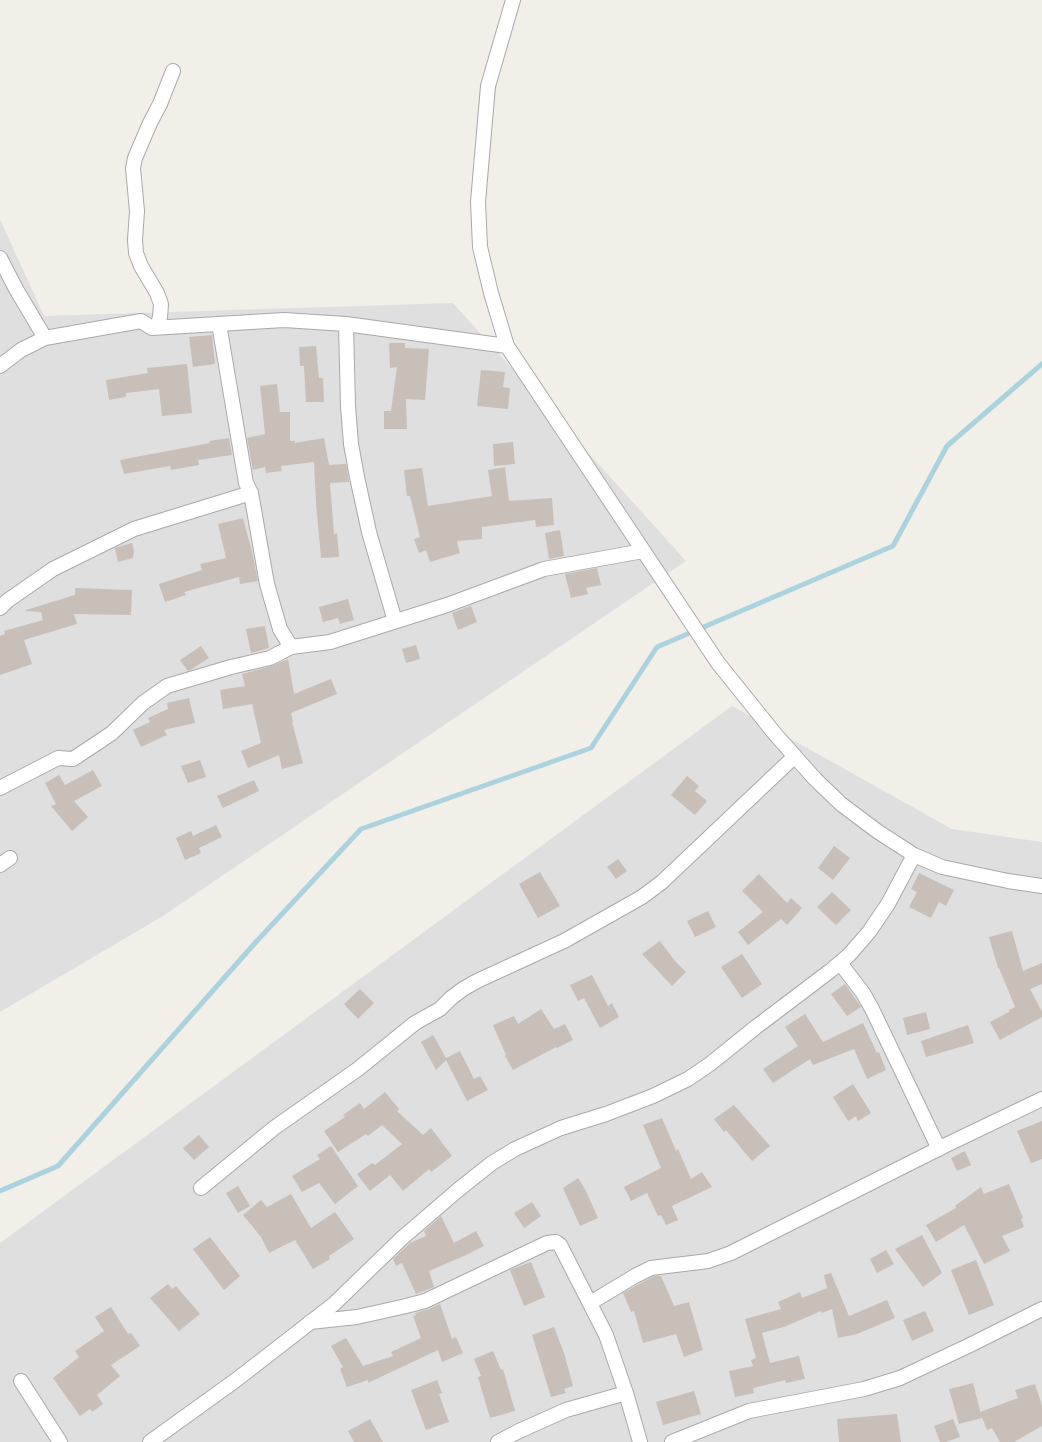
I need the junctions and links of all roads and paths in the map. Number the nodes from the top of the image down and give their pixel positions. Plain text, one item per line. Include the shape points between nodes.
1 (513, 0) edge
2 (173, 71) dead end
3 (0, 258) edge
4 (219, 324) junction
5 (346, 324) junction
6 (152, 328) junction
7 (45, 338) junction
8 (508, 346) junction
9 (0, 366) edge
10 (251, 493) junction
11 (643, 551) junction
12 (0, 608) edge
13 (394, 621) junction
14 (291, 647) junction
15 (795, 756) junction
16 (0, 788) edge
17 (914, 855) junction
18 (1042, 886) edge
19 (840, 963) junction
20 (1042, 1099) edge
21 (939, 1149) junction
22 (201, 1188) dead end
23 (590, 1303) junction
24 (1042, 1309) edge
25 (309, 1322) junction
26 (21, 1381) dead end
27 (626, 1393) junction
28 (60, 1442) edge
29 (150, 1442) edge
30 (498, 1442) edge
31 (640, 1442) edge
32 (672, 1442) edge

1 - 8 street via 488,86 478,202 480,246
2 - 6 street via 133,168 136,253 161,304 158,324
3 - 7 street
4 - 5 street via 284,320
4 - 6 street
4 - 10 street via 246,483
5 - 8 street
5 - 13 street via 351,444 369,532
6 - 7 street via 141,321
7 - 9 street
8 - 11 street
10 - 12 street via 134,529 52,569
10 - 14 street via 267,584 280,629
11 - 13 street via 544,569
11 - 15 street via 718,664
13 - 14 street via 330,642
14 - 16 street via 270,658 167,686 143,702 112,733 73,759 58,758
15 - 17 street via 841,804
15 - 22 street via 662,882 642,897 564,941 463,989 274,1128
17 - 18 street via 942,867
17 - 19 street via 869,932
19 - 21 street via 872,1008
19 - 25 street via 688,1079 653,1096 562,1128 492,1163 401,1239 334,1304
20 - 21 street
21 - 23 street via 731,1253 708,1261 650,1268
23 - 25 street via 560,1245 552,1242 425,1300 357,1317
23 - 27 street via 606,1335
24 - 32 street via 900,1378 864,1389 749,1411
25 - 29 street
26 - 28 street
27 - 30 street via 566,1410
27 - 31 street

